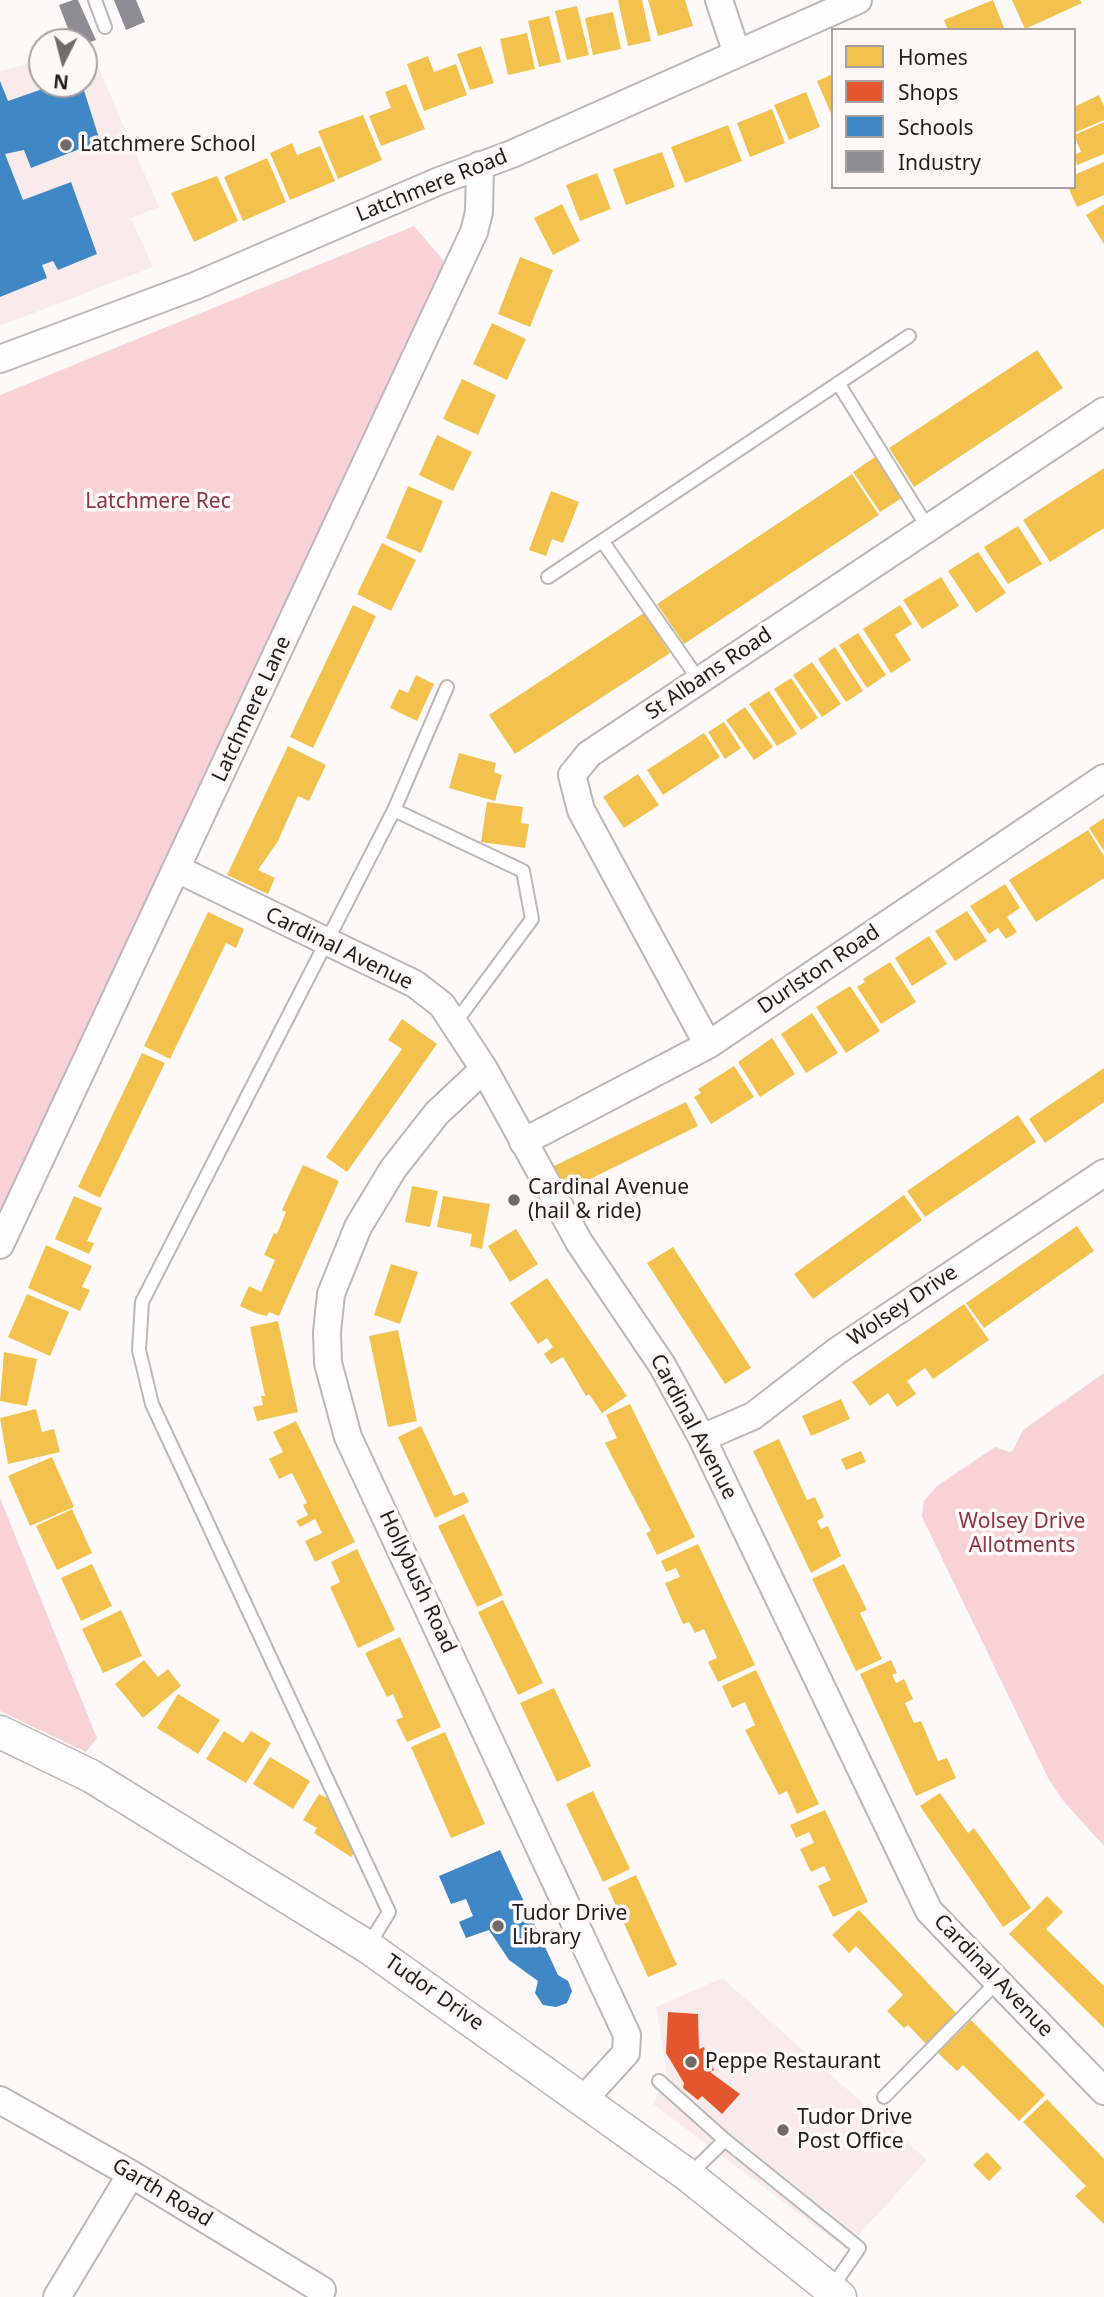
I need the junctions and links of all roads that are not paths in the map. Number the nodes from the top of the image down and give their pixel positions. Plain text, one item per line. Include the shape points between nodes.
1 (95, 0) edge
2 (719, 0) edge
3 (858, 0) edge
4 (105, 27) dead end
5 (737, 54) junction
6 (480, 165) junction
7 (909, 336) dead end
8 (0, 359) edge
9 (838, 383) junction
10 (1104, 411) edge
11 (928, 528) junction
12 (603, 542) junction
13 (548, 577) dead end
14 (699, 680) junction
15 (447, 687) dead end
16 (1104, 778) edge
17 (394, 810) junction
18 (177, 869) junction
19 (327, 944) junction
20 (455, 1023) junction
21 (708, 1045) junction
22 (484, 1069) junction
23 (523, 1142) junction
24 (1104, 1173) edge
25 (0, 1245) edge
26 (702, 1438) junction
27 (0, 1732) edge
28 (368, 1947) junction
29 (998, 1981) junction
30 (659, 2081) dead end
31 (1104, 2091) edge
32 (884, 2097) dead end
33 (583, 2099) junction
34 (0, 2100) edge
35 (724, 2140) junction
36 (131, 2174) junction
37 (689, 2176) junction
38 (322, 2290) dead end
39 (836, 2293) edge
40 (57, 2297) edge

1 - 4 lane
2 - 5 street
3 - 5 street, Latchmere Road
5 - 6 street, Latchmere Road
6 - 8 street, Latchmere Road via 195,286
6 - 18 street, Latchmere Lane via 474,232
7 - 9 lane
9 - 11 lane
9 - 12 lane
10 - 11 street, St Albans Road
11 - 14 street, St Albans Road
12 - 13 lane
12 - 14 lane
14 - 21 street, St Albans Road via 589,754 572,775 581,810
15 - 17 lane
16 - 21 street, Durlston Road
17 - 19 lane
17 - 20 lane via 523,871 532,919
18 - 19 street, Cardinal Avenue
18 - 25 street, Latchmere Lane
19 - 20 street, Cardinal Avenue via 415,985 442,1005
19 - 28 lane via 142,1301 139,1350 152,1404 389,1912
20 - 22 street, Cardinal Avenue
21 - 23 street, Durlston Road
22 - 23 street, Cardinal Avenue
22 - 33 street, Hollybush Road via 437,1113 393,1169 358,1227 331,1294 328,1363 348,1437 627,2035 626,2053
23 - 26 street, Cardinal Avenue via 579,1242 662,1365
24 - 26 street, Wolsey Drive via 836,1351 753,1416
26 - 29 street, Cardinal Avenue via 929,1911
27 - 28 street, Tudor Drive via 91,1776
28 - 33 street, Tudor Drive
29 - 31 street, Cardinal Avenue
29 - 32 lane
30 - 35 lane
33 - 37 street, Tudor Drive
34 - 36 street, Garth Road
35 - 37 lane
35 - 39 lane via 859,2248
36 - 38 street, Garth Road
36 - 40 street
37 - 39 street, Tudor Drive

